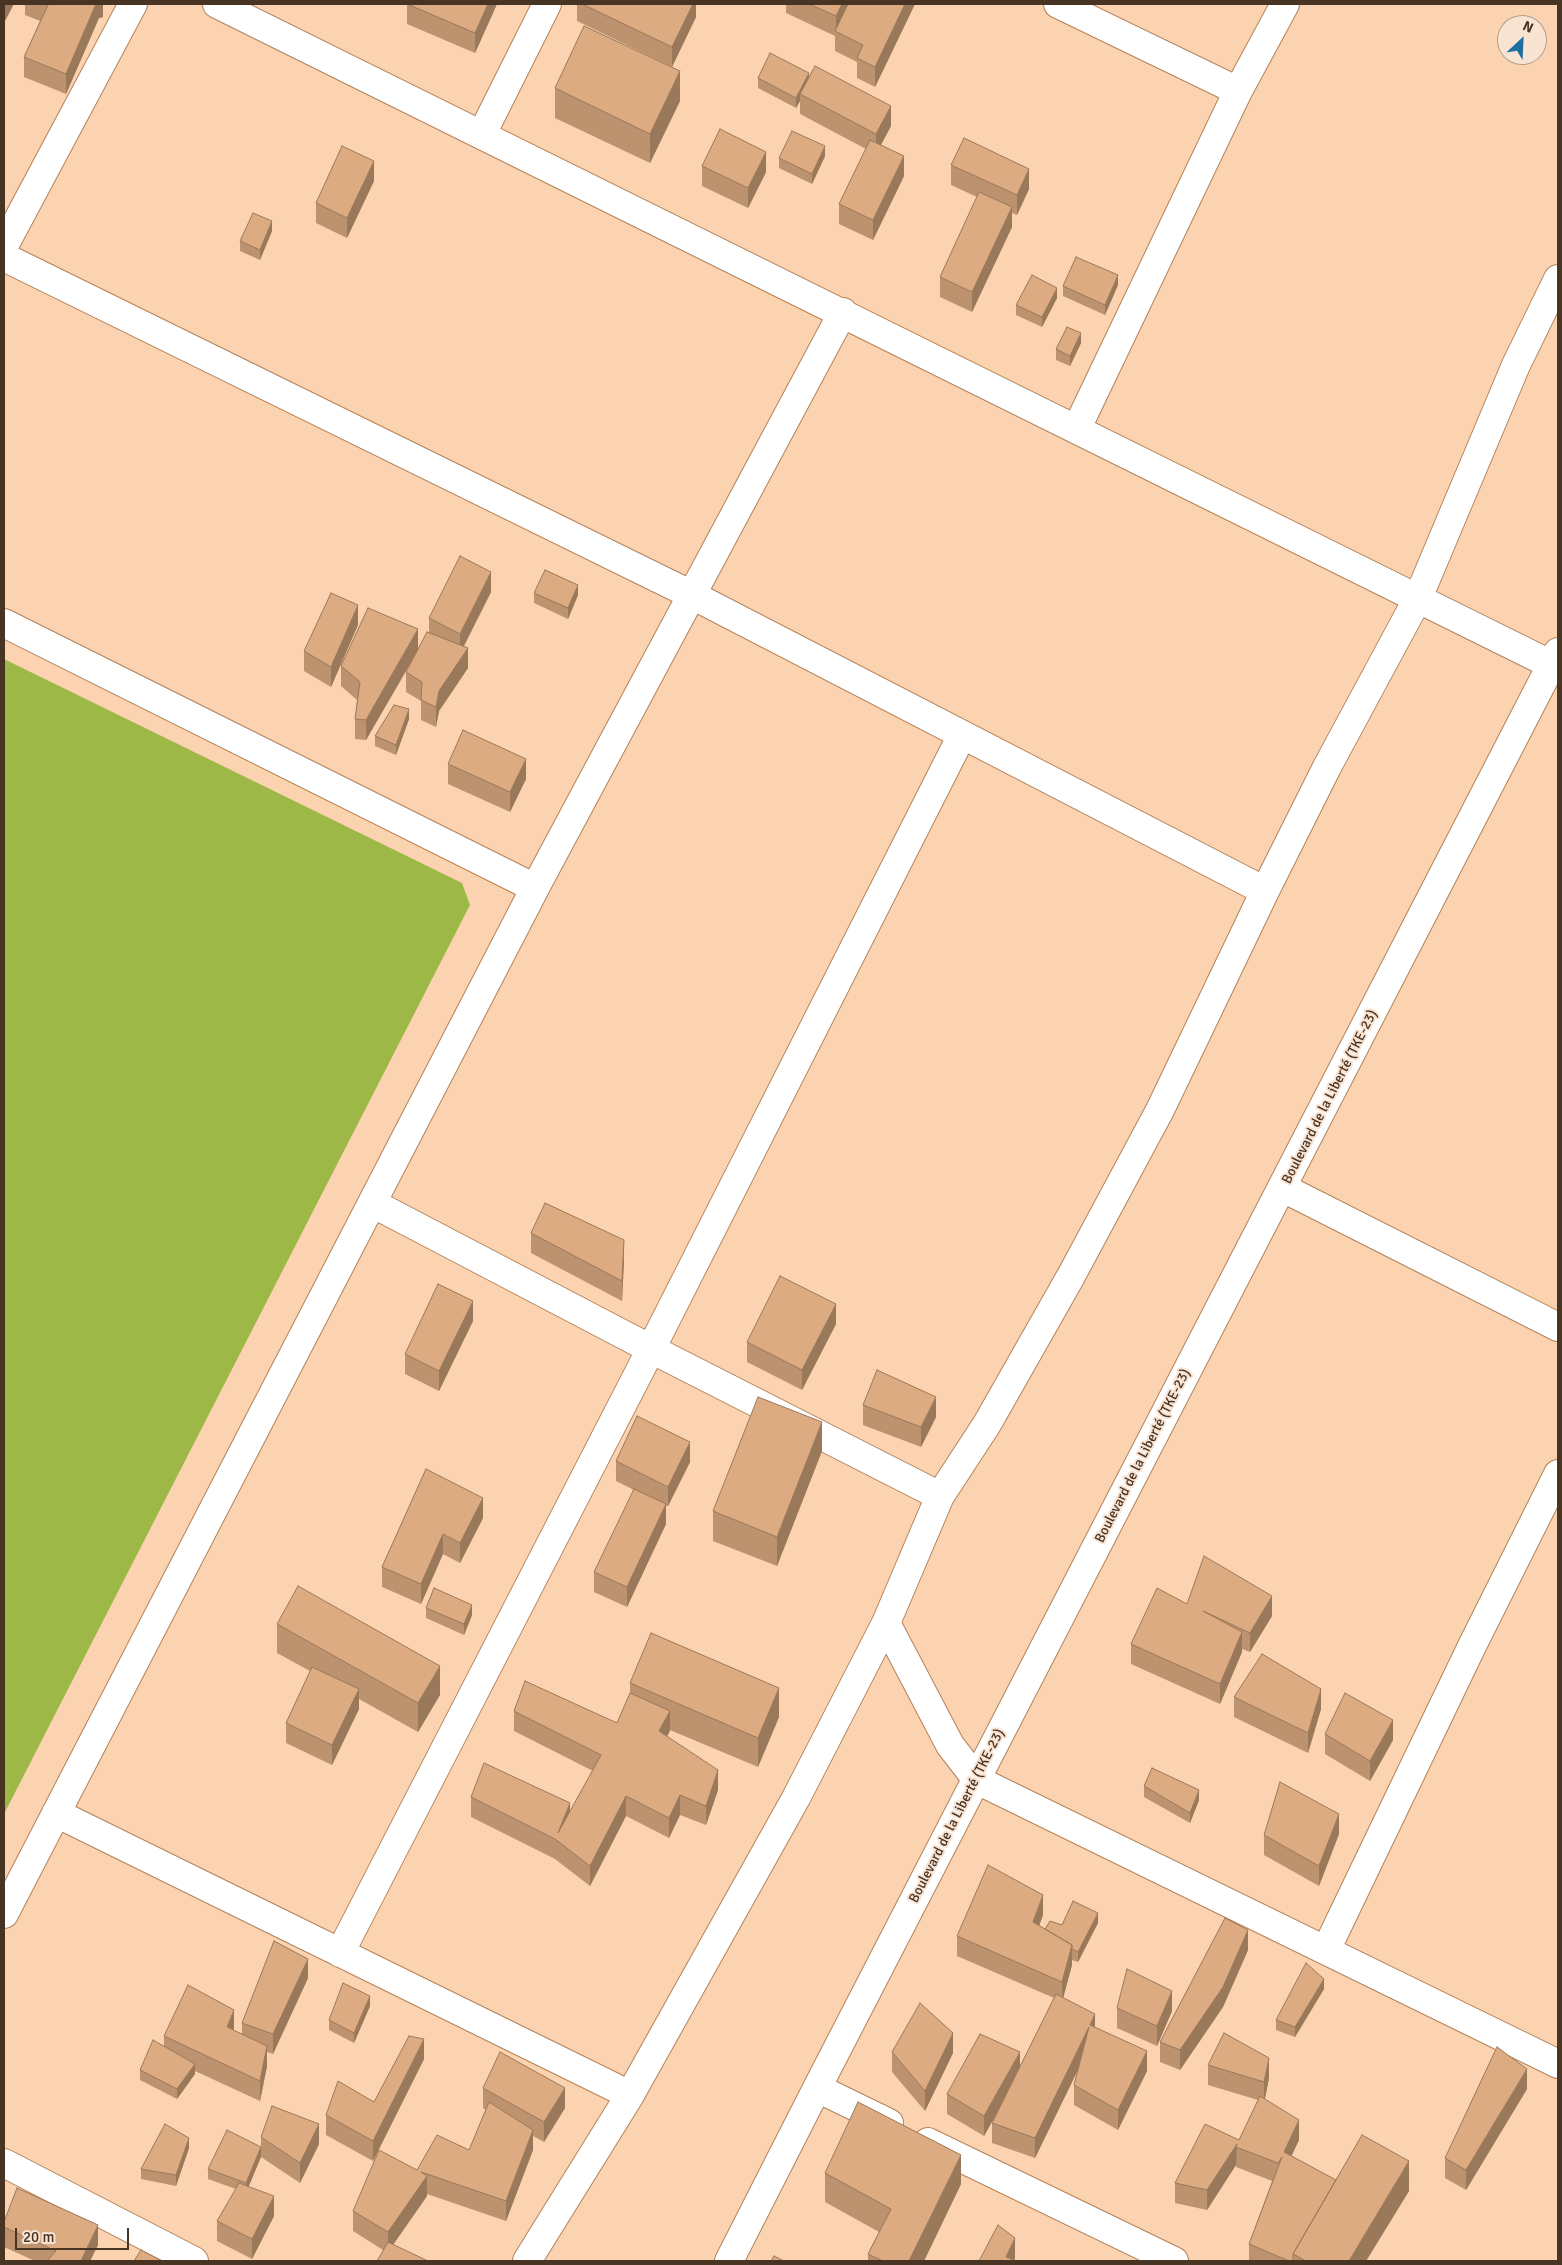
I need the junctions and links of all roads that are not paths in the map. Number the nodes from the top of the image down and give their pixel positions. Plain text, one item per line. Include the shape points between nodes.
1 (133, 4) edge
2 (217, 4) edge
3 (547, 4) edge
4 (1058, 4) edge
5 (1285, 4) edge
6 (1238, 91) junction
7 (482, 134) junction
8 (4, 246) edge
9 (4, 257) edge
10 (1558, 279) edge
11 (843, 312) junction
12 (1077, 428) junction
13 (692, 596) junction
14 (1418, 598) junction
15 (4, 623) edge
16 (1556, 661) edge
17 (962, 735) junction
18 (535, 888) junction
19 (1265, 891) junction
20 (1282, 1188) junction
21 (372, 1203) junction
22 (1558, 1327) edge
23 (651, 1349) junction
24 (1558, 1474) edge
25 (940, 1496) junction
26 (886, 1623) junction
27 (976, 1780) junction
28 (56, 1813) junction
29 (4, 1914) edge
30 (1326, 1950) junction
31 (340, 1953) junction
32 (1558, 2064) edge
33 (817, 2088) junction
34 (630, 2094) junction
35 (4, 2163) edge
36 (194, 2261) edge
37 (527, 2261) edge
38 (729, 2261) edge
39 (1174, 2261) edge

1 - 8 street
2 - 7 street
3 - 7 street
4 - 6 street
5 - 6 street
6 - 12 street
7 - 11 street
9 - 13 street
10 - 14 street via 1516,365
11 - 12 street
11 - 13 street
12 - 14 street
13 - 17 street
13 - 18 street
14 - 16 street
14 - 19 street
15 - 18 street
16 - 20 street, Boulevard de la Liberté (TKE-23)
17 - 19 street
17 - 23 street
18 - 21 street
19 - 25 street via 1164,1101 1076,1267 987,1424
20 - 22 street
20 - 27 street, Boulevard de la Liberté (TKE-23)
21 - 23 street
21 - 28 street
23 - 25 street
23 - 31 street
24 - 30 street
25 - 26 street
26 - 27 street via 950,1745
26 - 34 street via 796,1798
27 - 30 street
27 - 33 street, Boulevard de la Liberté (TKE-23)
28 - 29 street
28 - 31 street
30 - 32 street
31 - 34 street
33 - 38 street, Boulevard de la Liberté (TKE-23)
33 - 39 street
34 - 37 street
35 - 36 street

